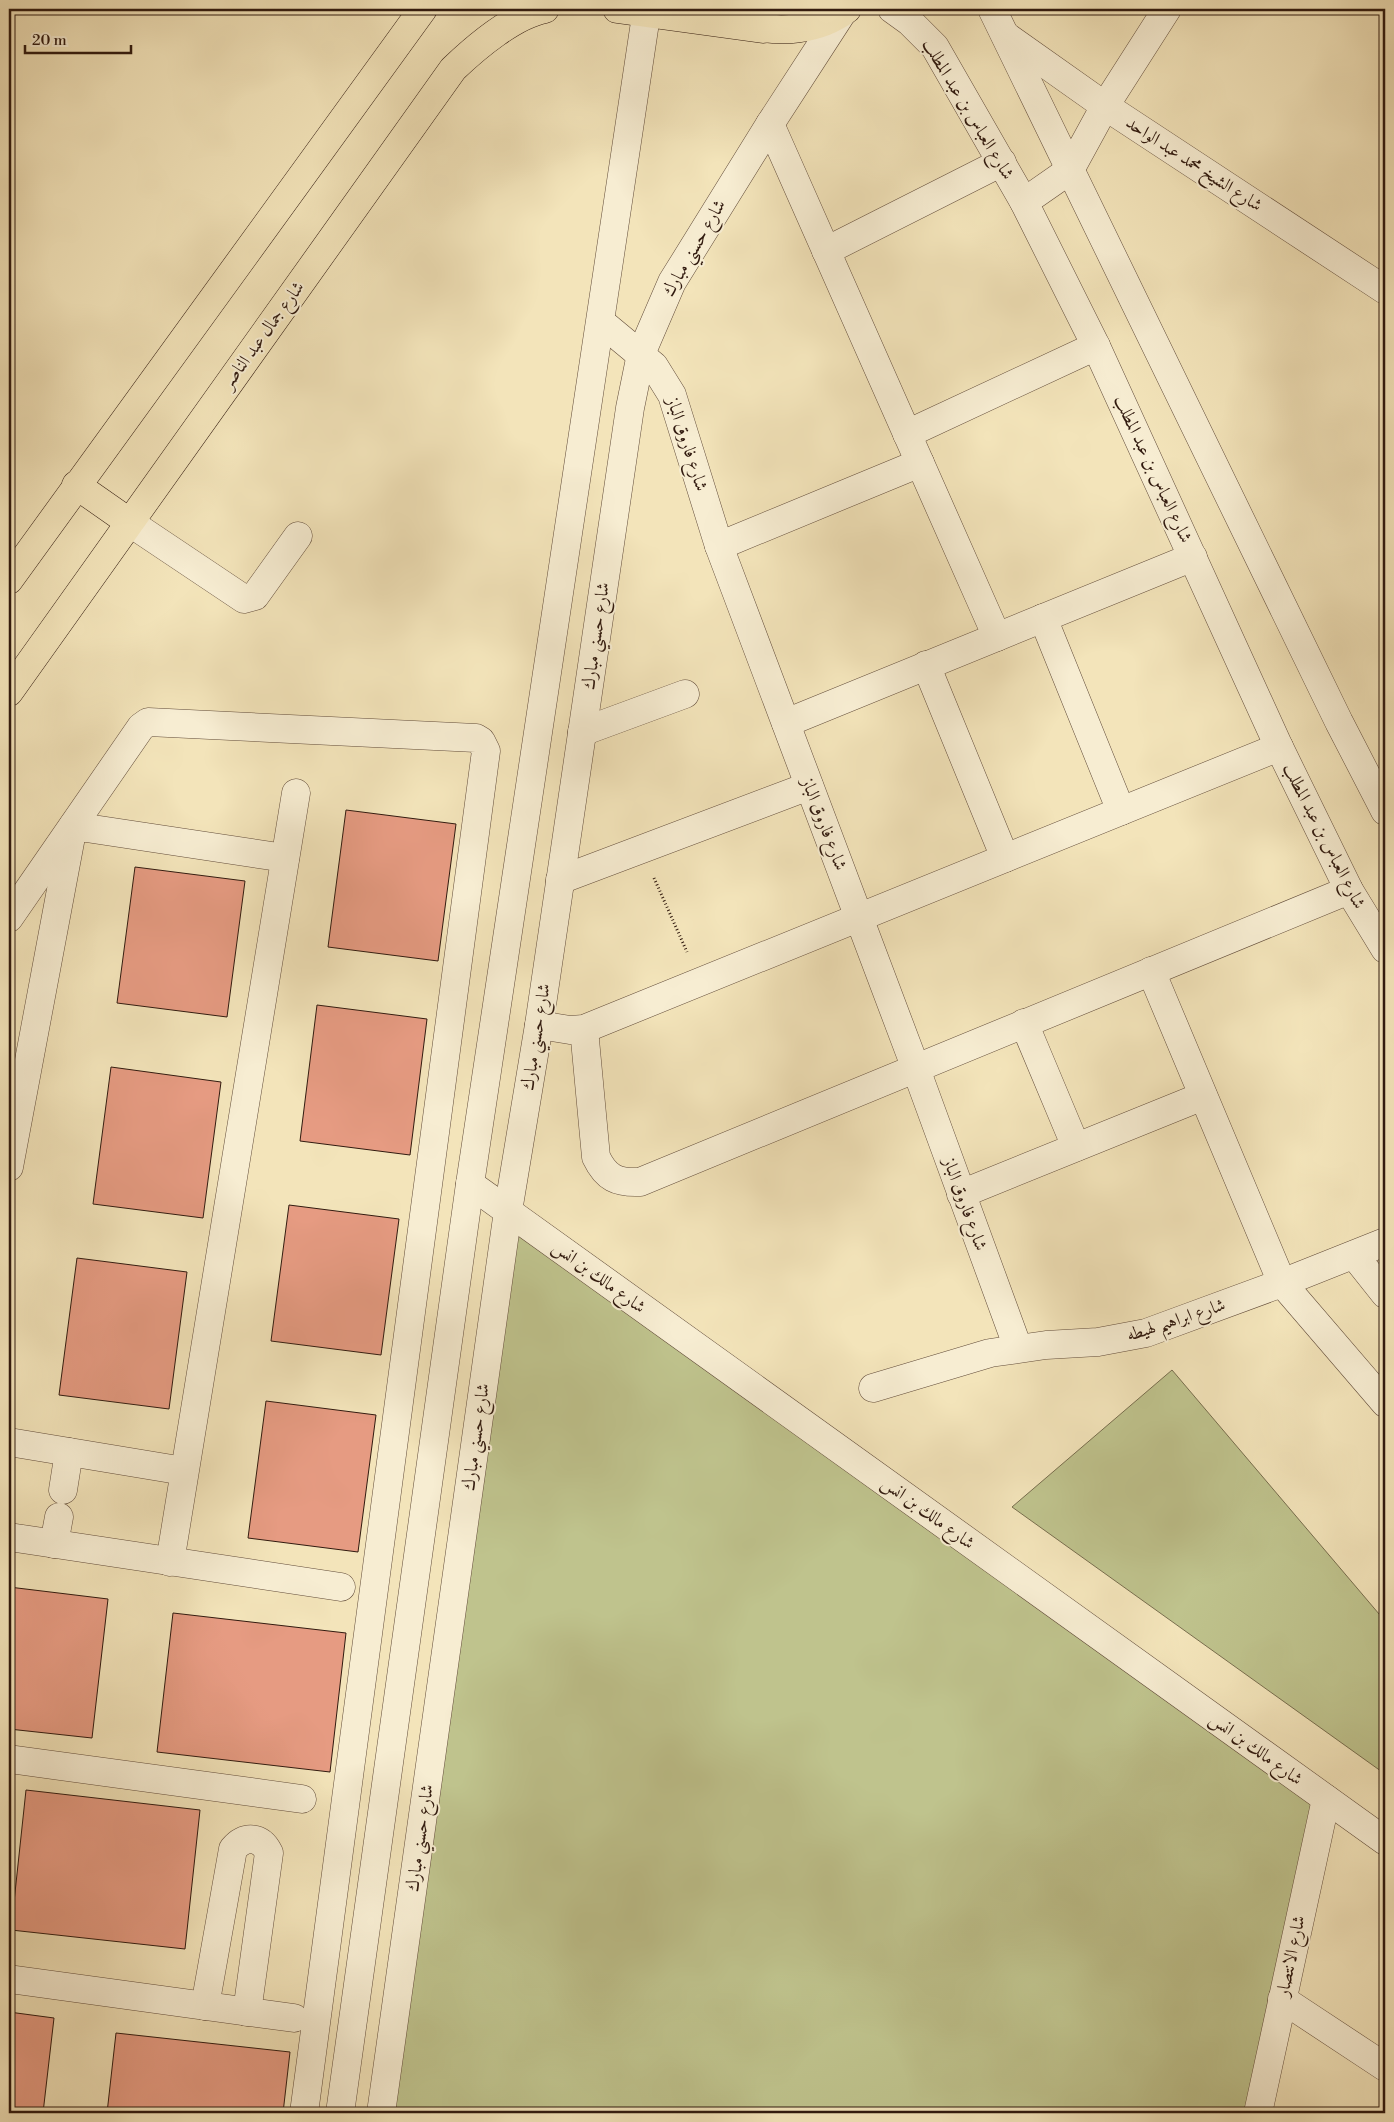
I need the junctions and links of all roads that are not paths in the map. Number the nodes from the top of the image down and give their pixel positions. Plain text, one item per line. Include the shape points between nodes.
1 (423, 9) edge
2 (545, 9) edge
3 (617, 9) edge
4 (713, 9) edge
5 (892, 9) edge
6 (992, 9) edge
7 (1167, 9) edge
8 (647, 11) edge
9 (844, 11) edge
10 (763, 29) junction
11 (1005, 35) junction
12 (1105, 106) junction
13 (770, 124) junction
14 (1002, 162) junction
15 (1070, 170) junction
16 (1024, 202) junction
17 (826, 251) junction
18 (1385, 290) edge
19 (601, 322) junction
20 (1096, 346) junction
21 (641, 354) junction
22 (907, 434) junction
23 (920, 463) junction
24 (76, 485) junction
25 (129, 522) junction
26 (298, 536) dead end
27 (719, 546) junction
28 (1193, 557) junction
29 (9, 580) edge
30 (1043, 618) junction
31 (997, 637) junction
32 (926, 665) junction
33 (9, 692) edge
34 (685, 694) dead end
35 (786, 723) junction
36 (582, 732) junction
37 (1280, 747) junction
38 (810, 786) junction
39 (296, 793) dead end
40 (1384, 804) edge
41 (1121, 811) junction
42 (73, 826) junction
43 (285, 858) junction
44 (1005, 858) junction
45 (560, 880) junction
46 (1349, 890) junction
47 (859, 917) junction
48 (9, 918) edge
49 (1385, 948) edge
50 (1151, 971) junction
51 (1024, 1023) junction
52 (539, 1025) junction
53 (584, 1029) junction
54 (916, 1069) junction
55 (1203, 1096) junction
56 (1076, 1147) junction
57 (9, 1167) edge
58 (470, 1184) junction
59 (961, 1194) junction
60 (508, 1211) junction
61 (1385, 1242) edge
62 (1354, 1255) junction
63 (1282, 1283) junction
64 (1385, 1294) edge
65 (1018, 1348) junction
66 (872, 1388) dead end
67 (1385, 1403) edge
68 (9, 1442) edge
69 (69, 1452) junction
70 (184, 1471) junction
71 (63, 1490) dead end
72 (59, 1517) dead end
73 (9, 1537) edge
74 (54, 1544) junction
75 (170, 1562) junction
76 (341, 1587) dead end
77 (9, 1759) edge
78 (302, 1799) dead end
79 (1326, 1799) junction
80 (1385, 1841) edge
81 (9, 1979) edge
82 (1282, 1999) junction
83 (205, 2006) junction
84 (247, 2012) junction
85 (294, 2018) dead end
86 (1385, 2068) edge
87 (304, 2113) edge
88 (340, 2113) edge
89 (381, 2113) edge
90 (1258, 2113) edge

1 - 24 main road
2 - 25 main road, شارع جمال عبد الناصر via 494,34 453,69
3 - 8 main road
4 - 10 main road via 741,23
5 - 14 street, شارع العباس بن عبد المطلب via 910,22 934,48
6 - 11 street
7 - 12 street
8 - 10 main road
8 - 19 street
9 - 10 main road via 817,24 790,30
9 - 13 street, شارع حسني مبارك
11 - 12 street, شارع الشيخ محمد عبد الواحد
11 - 15 street
12 - 15 street
12 - 18 street, شارع الشيخ محمد عبد الواحد
13 - 17 street
13 - 21 street, شارع حسني مبارك via 684,260
14 - 16 street, شارع العباس بن عبد المطلب
14 - 17 street
15 - 16 street
15 - 40 street via 1340,722
16 - 20 street, شارع العباس بن عبد المطلب
17 - 22 street
19 - 21 street, شارع فاروق الباز
19 - 58 street
20 - 22 street
20 - 28 street, شارع العباس بن عبد المطلب
21 - 27 street, شارع فاروق الباز via 654,366 672,395
21 - 36 street, شارع حسني مبارك via 630,408
22 - 23 street
23 - 27 street
23 - 31 street
24 - 25 main road
24 - 29 main road
25 - 26 street via 244,599 255,596
25 - 33 main road, شارع جمال عبد الناصر
27 - 35 street, شارع فاروق الباز
28 - 30 street
28 - 37 street, شارع العباس بن عبد المطلب
30 - 31 street
30 - 41 street
31 - 32 street
32 - 35 street
32 - 44 street
34 - 36 street
35 - 38 street, شارع فاروق الباز
36 - 45 street, شارع حسني مبارك
37 - 41 street
37 - 46 street, شارع العباس بن عبد المطلب
38 - 45 street
38 - 47 street, شارع فاروق الباز
39 - 43 street
41 - 44 street
42 - 43 street
42 - 48 street
42 - 57 street
42 - 87 street via 141,727 152,721 476,738 486,750
43 - 70 street
44 - 47 street
45 - 52 street, شارع حسني مبارك
46 - 49 street, شارع العباس بن عبد المطلب
46 - 50 street
47 - 53 street
47 - 54 street, شارع فاروق الباز
50 - 51 street
50 - 55 street
51 - 54 street
51 - 56 street
52 - 53 street
52 - 60 street, شارع حسني مبارك
53 - 54 street via 596,1157 602,1170 626,1183 640,1182
54 - 59 street, شارع فاروق الباز
55 - 56 street
55 - 63 street
56 - 59 street
58 - 60 street, شارع مالك بن انس
58 - 88 street
59 - 65 street, شارع فاروق الباز
60 - 79 street, شارع مالك بن انس
60 - 89 street, شارع حسني مبارك
61 - 62 street, شارع ابراهيم لهيطه
62 - 63 street, شارع ابراهيم لهيطه
62 - 64 street
63 - 65 street, شارع ابراهيم لهيطه via 1146,1333 1098,1342
63 - 67 street
65 - 66 street, شارع ابراهيم لهيطه via 962,1360
68 - 69 street
69 - 70 street
69 - 71 street
70 - 75 street
72 - 74 street
73 - 74 street
74 - 75 street
75 - 76 street
77 - 78 street
79 - 80 street, شارع مالك بن انس
79 - 82 street, شارع الانتصار
81 - 83 street
82 - 86 street
82 - 90 street, شارع الانتصار
83 - 84 street
83 - 84 street via 233,1849 239,1842 257,1840 269,1853
84 - 85 street

